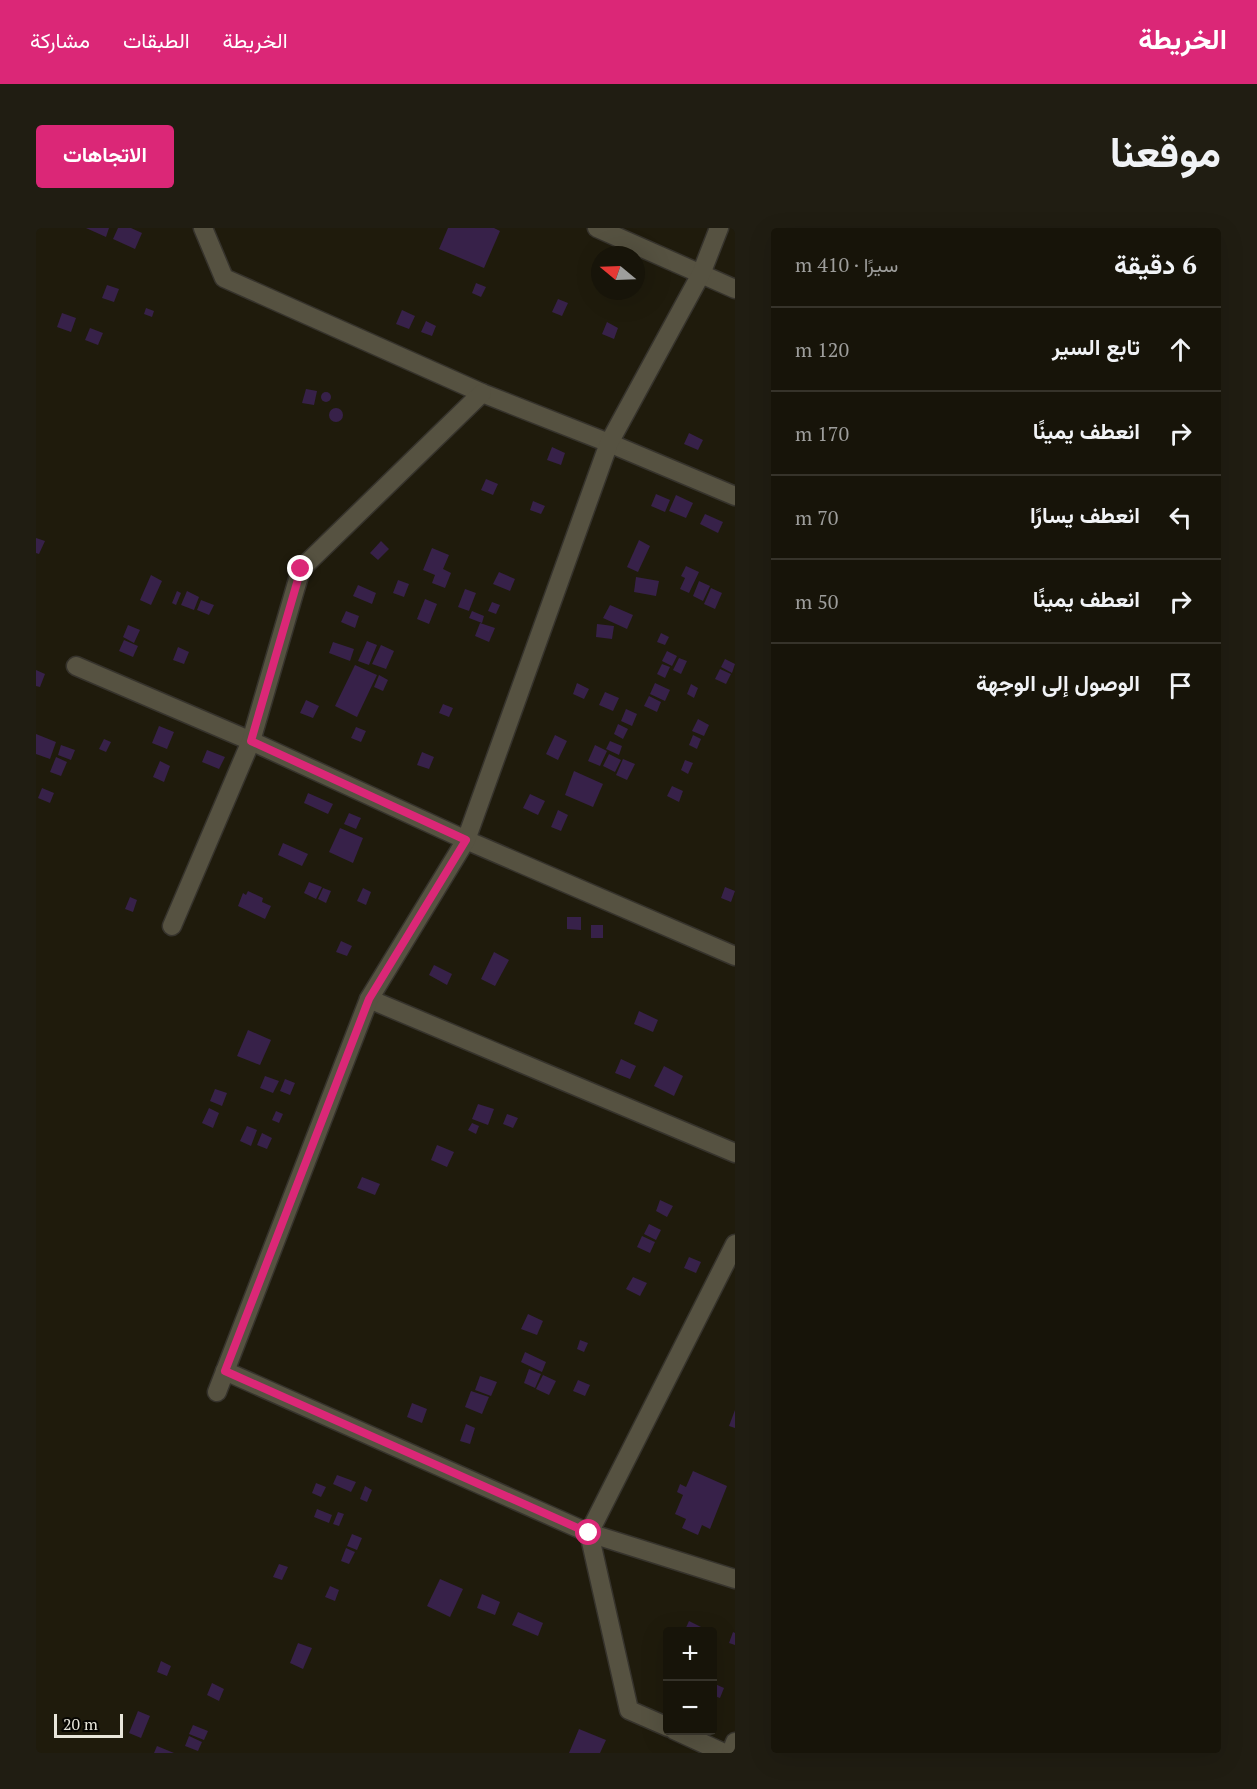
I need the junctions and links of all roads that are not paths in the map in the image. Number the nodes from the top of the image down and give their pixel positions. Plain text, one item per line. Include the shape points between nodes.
1 (203, 228) edge
2 (597, 228) edge
3 (719, 228) edge
4 (701, 274) junction
5 (735, 289) edge
6 (482, 393) junction
7 (609, 443) junction
8 (735, 496) edge
9 (76, 666) dead end
10 (251, 741) junction
11 (466, 840) junction
12 (172, 926) dead end
13 (735, 956) edge
14 (369, 999) junction
15 (735, 1153) edge
16 (735, 1244) edge
17 (225, 1371) junction
18 (217, 1392) dead end
19 (589, 1533) junction
20 (735, 1579) edge
21 (663, 1726) edge
22 (683, 1735) edge
23 (735, 1742) edge
24 (724, 1753) edge
25 (731, 1753) edge

1 - 6 street via 224,278
2 - 4 street
3 - 4 street
4 - 5 street
4 - 7 street
6 - 7 street
6 - 10 street via 301,569
7 - 8 street
7 - 11 street
9 - 10 street
10 - 11 street
10 - 12 street
11 - 13 street
11 - 14 street
14 - 15 street
14 - 17 street
16 - 19 street
17 - 18 street
17 - 19 street
19 - 20 street
19 - 21 street via 629,1710
22 - 24 street
23 - 25 street

